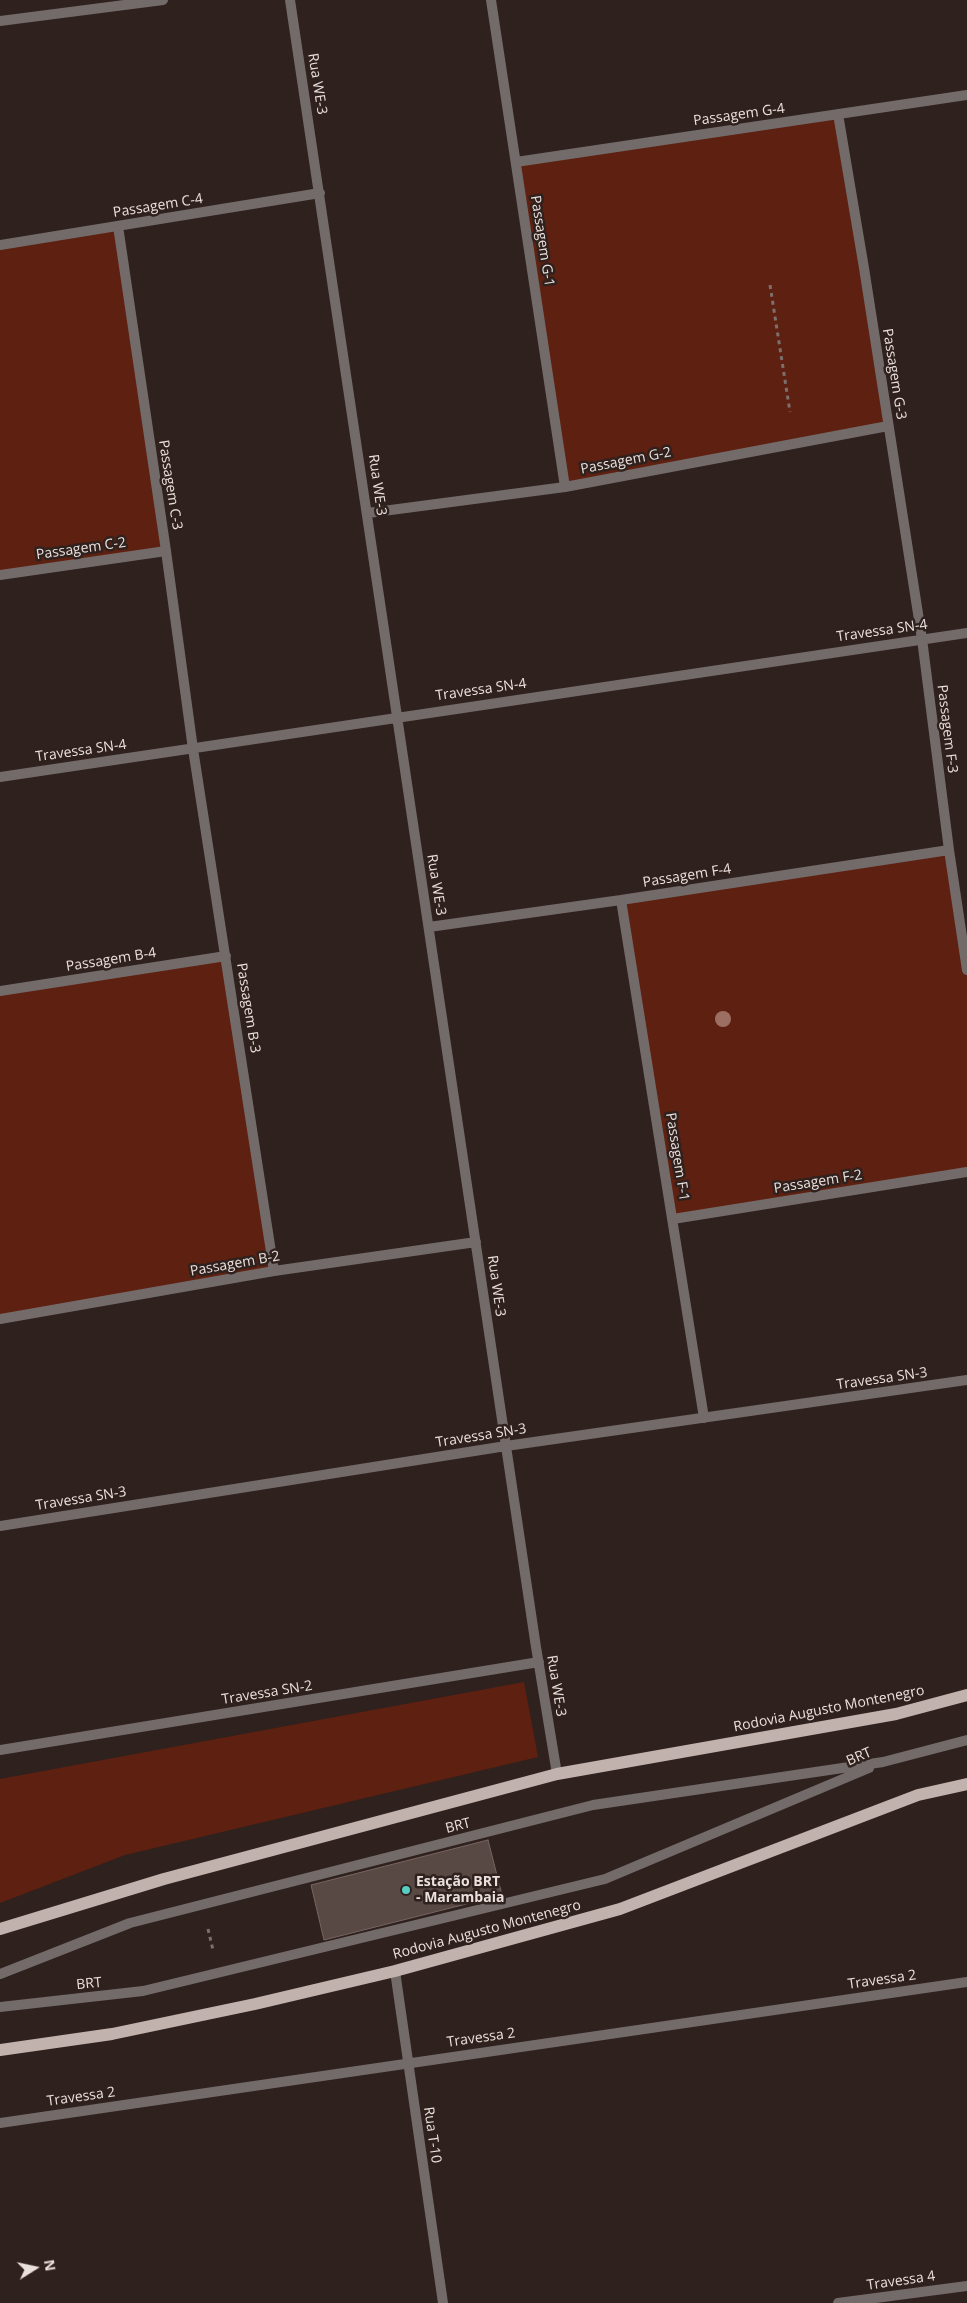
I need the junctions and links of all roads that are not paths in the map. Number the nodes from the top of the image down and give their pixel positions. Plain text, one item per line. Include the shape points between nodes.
1 (163, 0) edge
2 (290, 0) edge
3 (491, 0) edge
4 (0, 21) edge
5 (967, 95) edge
6 (838, 114) junction
7 (516, 162) junction
8 (320, 193) junction
9 (118, 226) junction
10 (0, 245) edge
11 (888, 426) junction
12 (565, 487) junction
13 (368, 513) junction
14 (166, 551) junction
15 (0, 575) edge
16 (967, 633) edge
17 (922, 639) junction
18 (397, 717) junction
19 (193, 749) junction
20 (0, 777) edge
21 (949, 850) junction
22 (622, 900) junction
23 (429, 927) junction
24 (226, 956) junction
25 (967, 970) edge
26 (0, 991) edge
27 (967, 1172) edge
28 (673, 1219) junction
29 (476, 1242) junction
30 (274, 1271) junction
31 (0, 1319) edge
32 (967, 1380) edge
33 (704, 1418) junction
34 (506, 1446) junction
35 (0, 1525) edge
36 (539, 1662) junction
37 (967, 1695) edge
38 (967, 1740) edge
39 (0, 1750) edge
40 (883, 1762) junction
41 (557, 1774) junction
42 (967, 1784) edge
43 (0, 1928) edge
44 (395, 1971) junction
45 (0, 1974) edge
46 (967, 1982) edge
47 (0, 2007) edge
48 (0, 2050) edge
49 (407, 2063) junction
50 (0, 2123) edge
51 (967, 2286) edge
52 (443, 2303) edge
53 (838, 2303) edge

1 - 4 street
2 - 8 street, Rua WE-3
3 - 7 street, Passagem G-1
5 - 6 street, Passagem G-4
6 - 7 street, Passagem G-4
6 - 11 street, Passagem G-3
7 - 12 street, Passagem G-1
8 - 9 street, Passagem C-4
8 - 13 street, Rua WE-3
9 - 10 street, Passagem C-4
9 - 14 street, Passagem C-3
11 - 12 street, Passagem G-2
11 - 17 street, Passagem G-3
12 - 13 street, Passagem G-2
13 - 18 street, Rua WE-3
14 - 15 street, Passagem C-2
14 - 19 street, Passagem C-3
16 - 17 street, Travessa SN-4
17 - 18 street, Travessa SN-4
17 - 21 street, Passagem F-3
18 - 19 street, Travessa SN-4
18 - 23 street, Rua WE-3
19 - 20 street, Travessa SN-4
19 - 24 street, Passagem B-3
21 - 22 street, Passagem F-4
21 - 25 street, Passagem F-3
22 - 23 street, Passagem F-4
22 - 28 street, Passagem F-1
23 - 29 street, Rua WE-3
24 - 26 street, Passagem B-4
24 - 30 street, Passagem B-3
27 - 28 street, Passagem F-2
28 - 33 street, Passagem F-1
29 - 30 street, Passagem B-2
29 - 34 street, Rua WE-3
30 - 31 street, Passagem B-2
32 - 33 street, Travessa SN-3
33 - 34 street, Travessa SN-3
34 - 35 street, Travessa SN-3
34 - 36 street, Rua WE-3
36 - 39 street, Travessa SN-2
36 - 41 street, Rua WE-3
37 - 41 main road, Rodovia Augusto Montenegro via 896,1714
38 - 40 street
40 - 45 street, BRT via 593,1805 130,1923
40 - 47 street, BRT via 605,1879 143,1992
41 - 43 main road, Rodovia Augusto Montenegro via 164,1879
42 - 44 main road, Rodovia Augusto Montenegro via 918,1795 620,1909
44 - 48 main road, Rodovia Augusto Montenegro via 121,2032
44 - 49 street, Rua T-10
46 - 49 street, Travessa 2
49 - 50 street, Travessa 2
49 - 52 street, Rua T-10
51 - 53 street, Travessa 4

